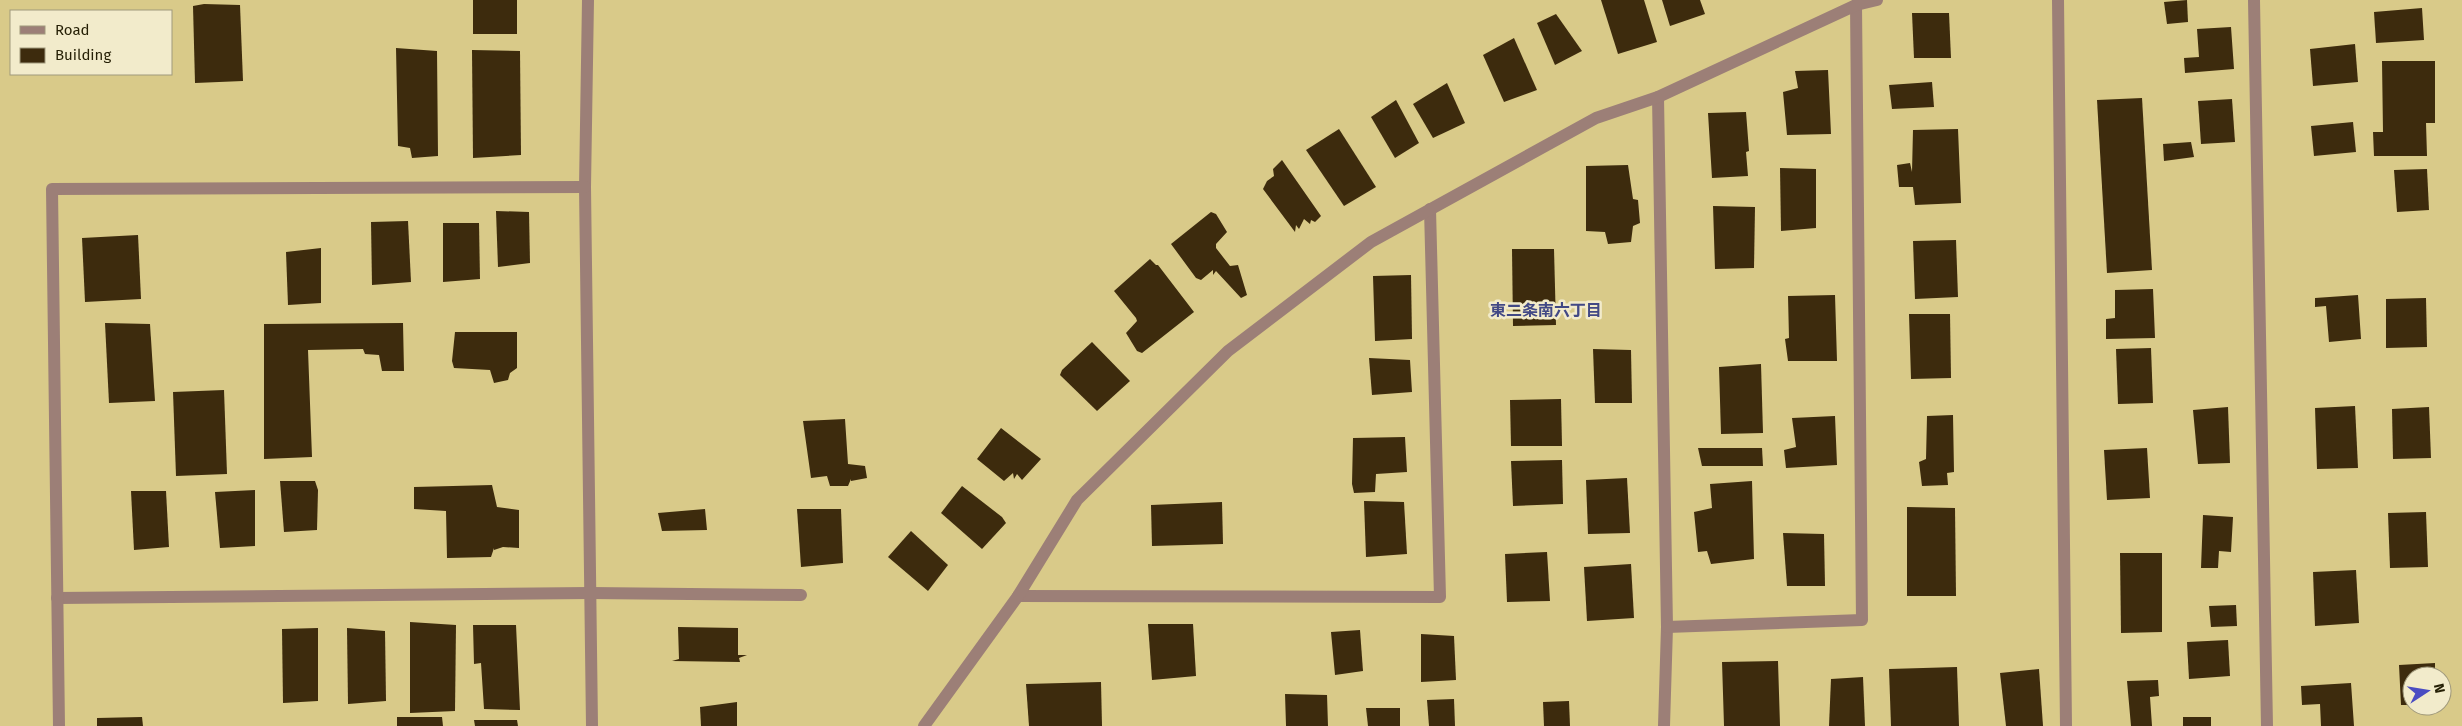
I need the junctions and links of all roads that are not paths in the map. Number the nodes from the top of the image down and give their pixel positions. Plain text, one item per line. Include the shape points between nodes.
1 (588, 0) edge
2 (1877, 0) edge
3 (2058, 0) edge
4 (2254, 0) edge
5 (1856, 5) junction
6 (1658, 97) junction
7 (585, 187) junction
8 (1430, 209) junction
9 (590, 593) junction
10 (801, 595) dead end
11 (1018, 596) junction
12 (58, 598) junction
13 (1666, 627) junction
14 (59, 726) edge
15 (592, 726) edge
16 (924, 726) edge
17 (1664, 726) edge
18 (2066, 726) edge
19 (2267, 726) edge

1 - 7 street
2 - 5 street
3 - 18 street
4 - 19 street
5 - 6 street
5 - 13 street via 1862,620
6 - 8 street via 1596,118
6 - 13 street
7 - 9 street
7 - 12 street via 52,189
8 - 11 street via 1371,242 1228,351 1077,500
8 - 11 street via 1440,597
9 - 10 street
9 - 12 street
9 - 15 street
11 - 16 street
12 - 14 street
13 - 17 street

